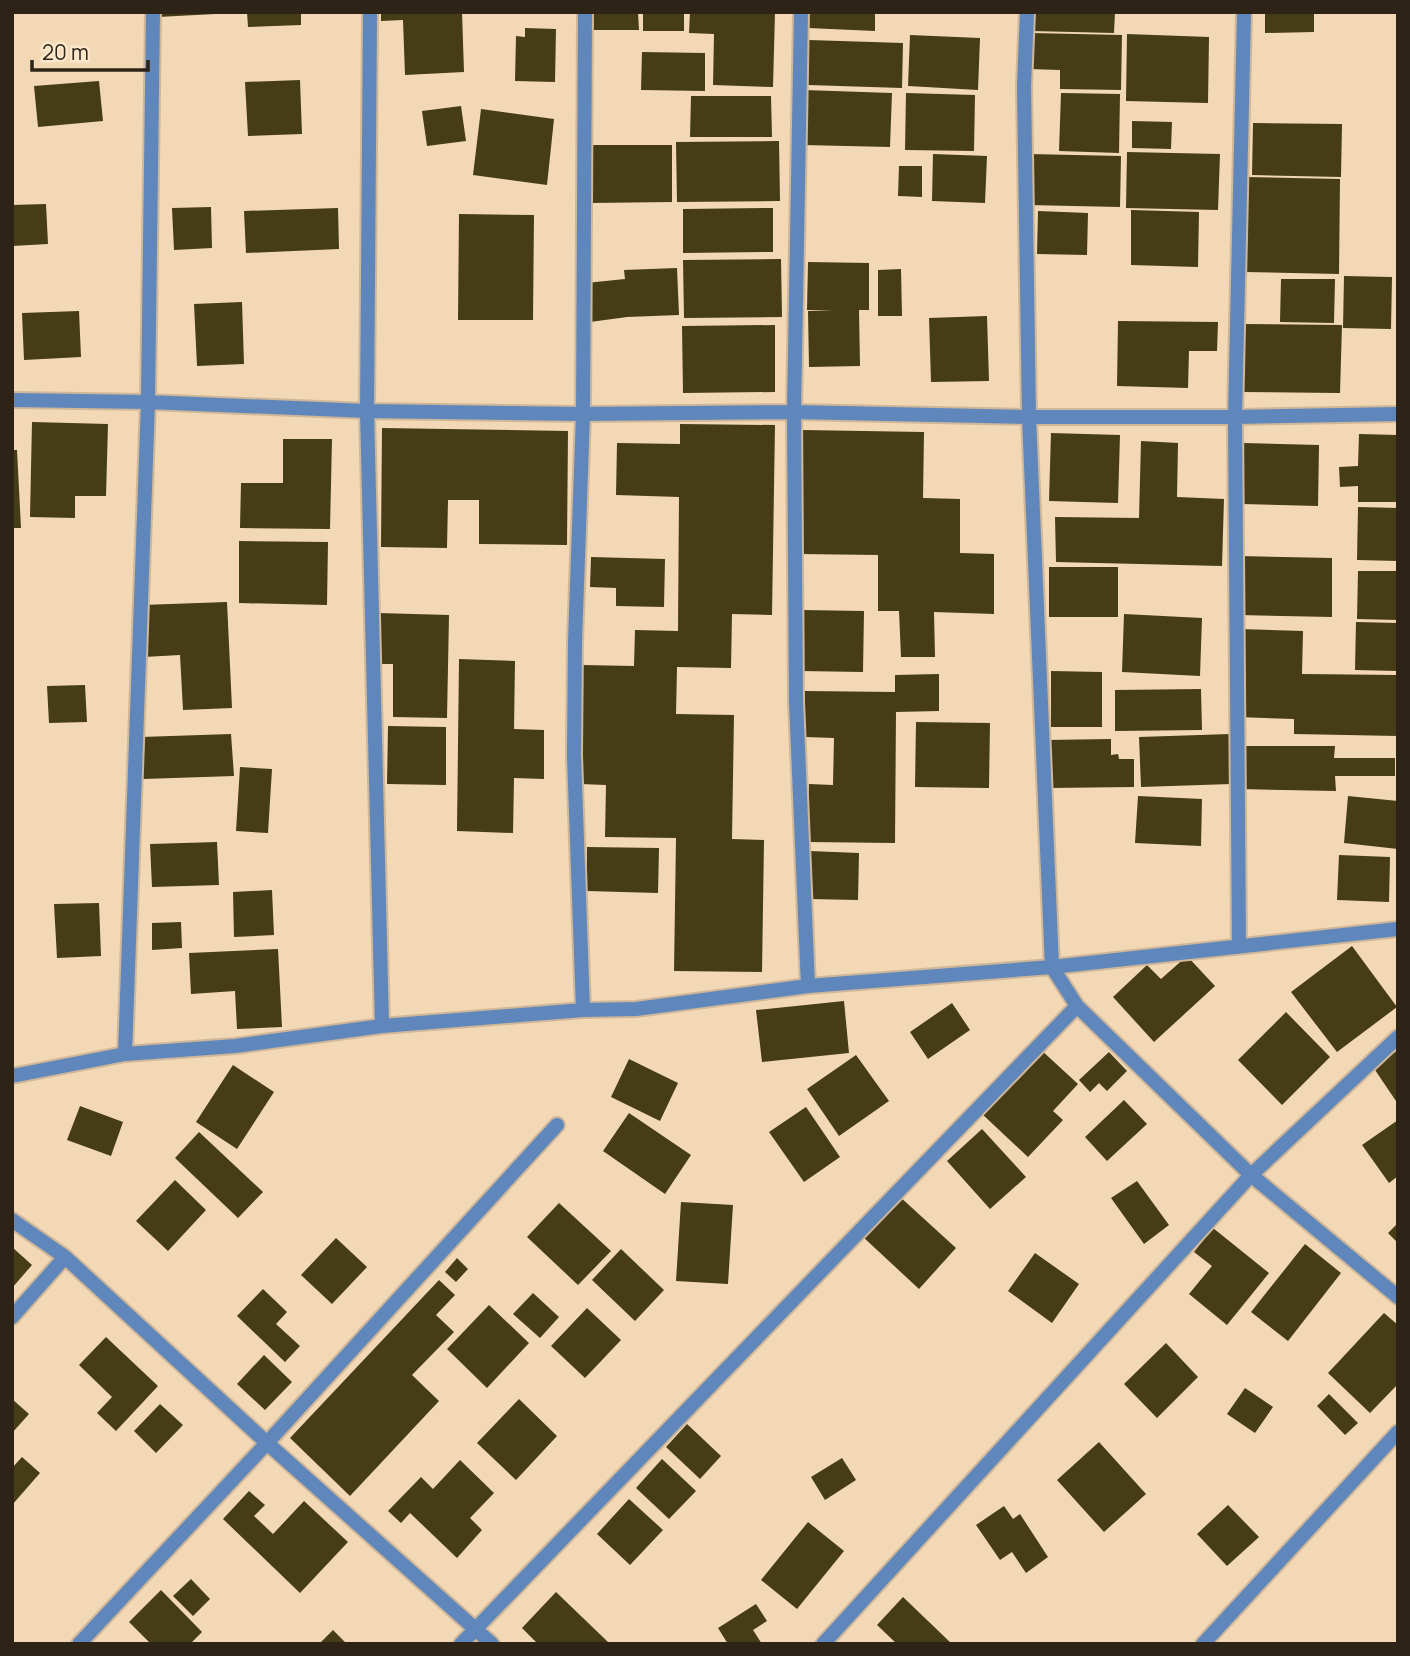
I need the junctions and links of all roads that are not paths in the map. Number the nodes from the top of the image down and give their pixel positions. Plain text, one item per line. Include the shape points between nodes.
1 (153, 12) edge
2 (370, 12) edge
3 (585, 12) edge
4 (801, 12) edge
5 (1027, 12) edge
6 (1244, 12) edge
7 (12, 400) edge
8 (148, 402) junction
9 (366, 411) junction
10 (794, 412) junction
11 (583, 414) junction
12 (1398, 414) edge
13 (1029, 417) junction
14 (1236, 417) junction
15 (1398, 929) edge
16 (1239, 946) junction
17 (1052, 967) junction
18 (808, 986) junction
19 (1077, 1006) junction
20 (583, 1010) junction
21 (382, 1026) junction
22 (1398, 1037) edge
23 (125, 1054) junction
24 (12, 1076) edge
25 (557, 1125) dead end
26 (1251, 1175) junction
27 (12, 1220) edge
28 (65, 1258) junction
29 (1398, 1297) edge
30 (12, 1317) edge
31 (1398, 1432) edge
32 (267, 1443) junction
33 (475, 1629) junction
34 (79, 1644) edge
35 (461, 1644) edge
36 (492, 1644) edge
37 (823, 1644) edge
38 (1203, 1644) edge

1 - 8 street
2 - 9 street
3 - 11 street
4 - 10 street
5 - 13 street
6 - 14 street
7 - 8 street
8 - 9 street
8 - 23 street
9 - 11 street
9 - 21 street
10 - 11 street
10 - 13 street
10 - 18 street via 796,701
11 - 20 street via 574,755
12 - 14 street
13 - 14 street
13 - 17 street
14 - 16 street
15 - 16 street
16 - 17 street
17 - 18 street
17 - 19 street
18 - 20 street via 636,1009
19 - 26 street
19 - 33 street
20 - 21 street
21 - 23 street via 235,1046
22 - 26 street
23 - 24 street
25 - 32 street
26 - 29 street
26 - 37 street
27 - 28 street
28 - 30 street
28 - 32 street
31 - 38 street
32 - 33 street
32 - 34 street
33 - 35 street
33 - 36 street

